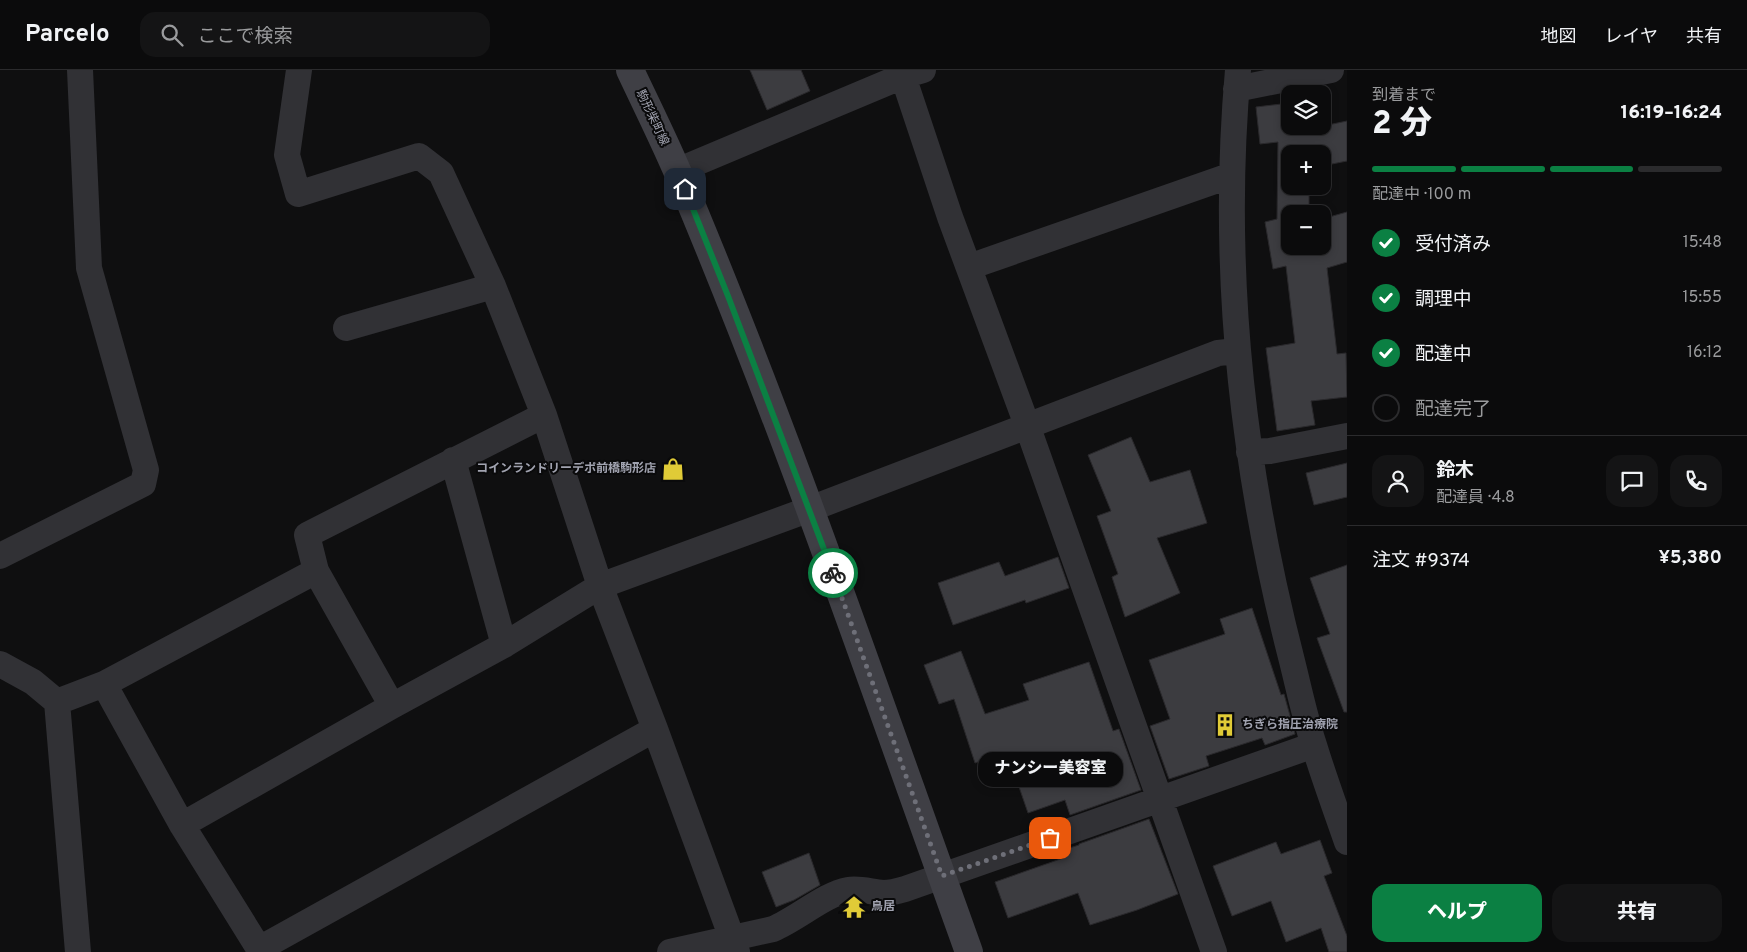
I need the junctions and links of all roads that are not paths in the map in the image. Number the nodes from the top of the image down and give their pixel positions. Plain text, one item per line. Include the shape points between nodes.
1 (80, 70) edge
2 (299, 70) edge
3 (630, 70) edge
4 (1331, 70) edge
5 (913, 73) edge
6 (1237, 80) edge
7 (677, 171) junction
8 (1232, 176) junction
9 (970, 268) junction
10 (493, 286) junction
11 (346, 328) dead end
12 (1237, 351) junction
13 (544, 415) junction
14 (1027, 425) junction
15 (1347, 436) edge
16 (1249, 452) junction
17 (453, 460) junction
18 (810, 509) junction
19 (0, 556) edge
20 (316, 571) junction
21 (600, 586) junction
22 (504, 645) junction
23 (0, 664) edge
24 (104, 684) junction
25 (56, 702) junction
26 (392, 706) junction
27 (655, 729) junction
28 (1314, 744) junction
29 (1159, 799) junction
30 (182, 825) junction
31 (1347, 842) edge
32 (942, 876) junction
33 (734, 945) edge
34 (260, 951) edge
35 (78, 952) edge
36 (670, 952) edge
37 (969, 952) edge
38 (1214, 952) edge

1 - 19 street via 89,268 146,470 143,484
2 - 10 street via 287,155 298,194 419,156 440,172
3 - 7 main road, 駒形柴町線
4 - 6 street
5 - 7 street
5 - 9 street via 950,217
6 - 8 street
7 - 18 main road, 駒形柴町線
8 - 9 street
8 - 12 street
9 - 14 street
10 - 11 street
10 - 13 street
12 - 14 street via 1218,353
12 - 16 street
13 - 17 street
13 - 21 street
14 - 18 street
14 - 29 street
15 - 16 street
16 - 28 street via 1274,592
17 - 20 street via 308,536
17 - 22 street
18 - 21 street
18 - 32 main road, 駒形柴町線
20 - 24 street
20 - 26 street
21 - 22 street
21 - 27 street
22 - 26 street
23 - 25 street via 33,682
24 - 25 street
24 - 30 street
25 - 35 street
26 - 30 street
27 - 33 street
27 - 34 street
28 - 29 street
28 - 31 street
29 - 32 street
29 - 38 street
30 - 34 street
32 - 33 street via 890,893 848,890 826,899 784,925
32 - 37 main road, 駒形柴町線
33 - 36 street

